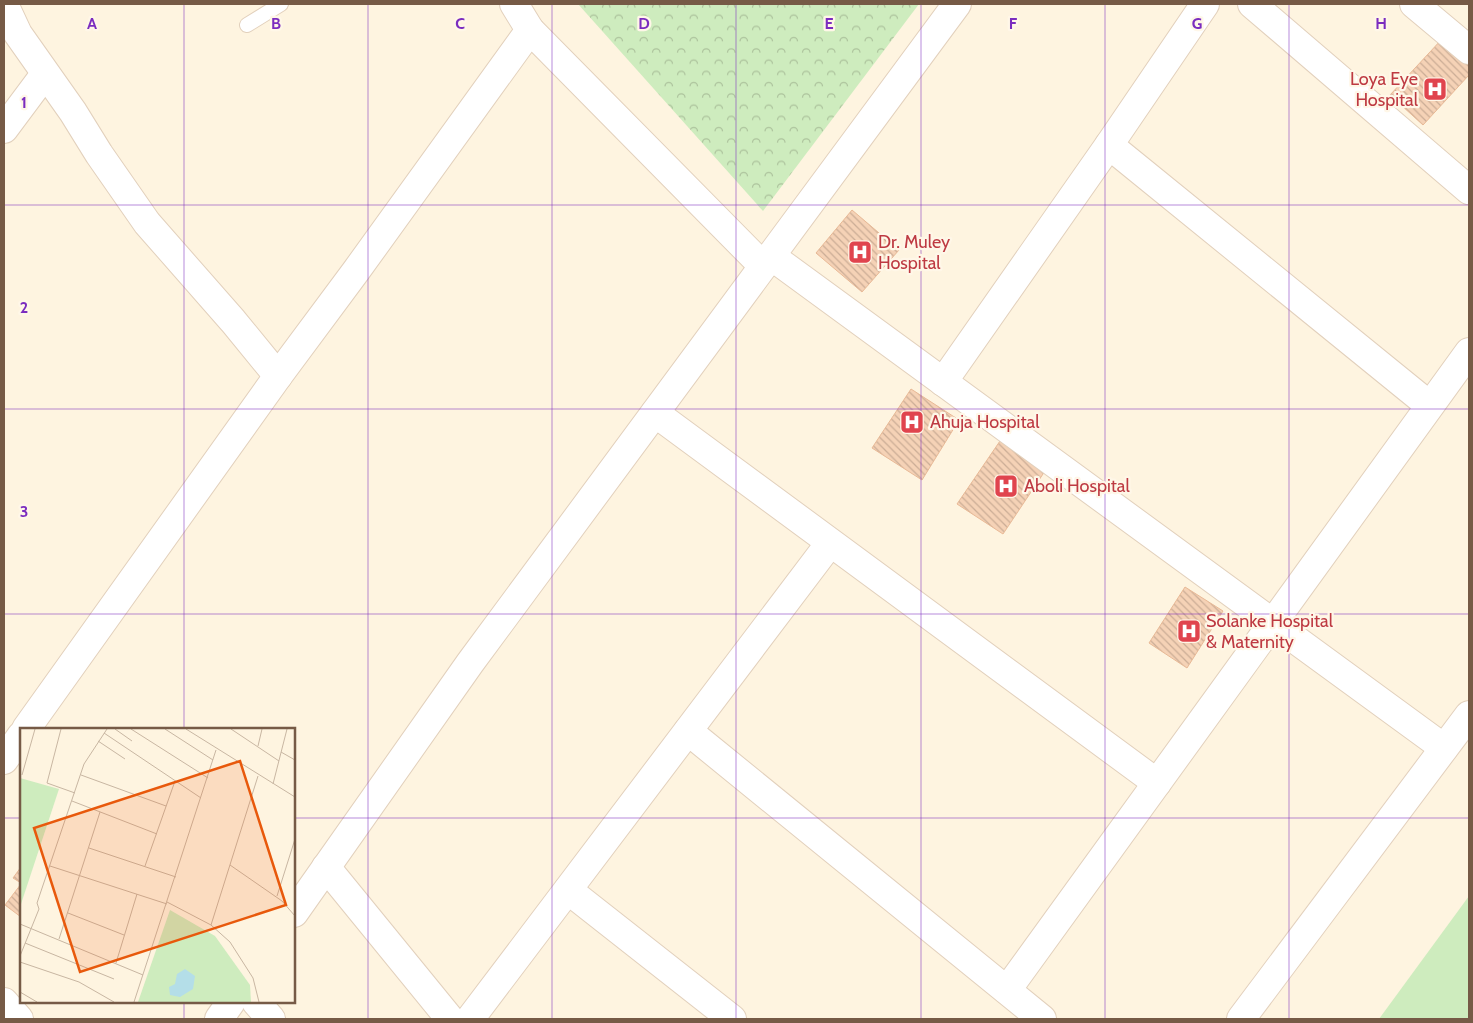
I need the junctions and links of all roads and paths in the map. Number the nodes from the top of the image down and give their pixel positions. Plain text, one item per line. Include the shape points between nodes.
1 (4, 4) edge
2 (281, 4) edge
3 (514, 4) edge
4 (957, 4) edge
5 (1205, 4) edge
6 (1252, 4) edge
7 (1414, 4) edge
8 (247, 25) dead end
9 (530, 30) junction
10 (1469, 50) edge
11 (46, 74) junction
12 (4, 129) edge
13 (1109, 146) junction
14 (1469, 190) edge
15 (767, 261) junction
16 (1469, 352) edge
17 (278, 376) junction
18 (943, 382) junction
19 (1430, 405) junction
20 (655, 413) junction
21 (830, 543) junction
22 (1272, 623) junction
23 (1469, 715) edge
24 (27, 728) edge
25 (688, 731) junction
26 (20, 737) edge
27 (1444, 748) junction
28 (4, 760) edge
29 (1157, 783) junction
30 (326, 867) junction
31 (568, 890) junction
32 (295, 912) edge
33 (1007, 990) junction
34 (4, 1002) edge
35 (230, 1003) edge
36 (257, 1003) edge
37 (18, 1019) edge
38 (219, 1019) edge
39 (271, 1019) edge
40 (450, 1019) edge
41 (470, 1019) edge
42 (732, 1019) edge
43 (1042, 1019) edge
44 (1241, 1019) edge

1 - 11 street via 18,34
2 - 8 lane
3 - 9 street
4 - 15 street
5 - 13 street
6 - 14 street
7 - 10 street
9 - 15 street
9 - 17 street
11 - 12 street
11 - 17 street via 148,223
13 - 18 street
13 - 19 street
15 - 18 street
15 - 20 street
16 - 19 street
17 - 24 street
18 - 22 street
19 - 22 street
20 - 21 street
20 - 30 street via 470,663
21 - 25 street
21 - 29 street
22 - 27 street
22 - 29 street
23 - 27 street
25 - 31 street
25 - 33 street
26 - 28 street
27 - 44 street
29 - 33 street
30 - 32 street
30 - 40 street
31 - 41 street
31 - 42 street
33 - 43 street
34 - 37 street
35 - 38 street
36 - 39 street

